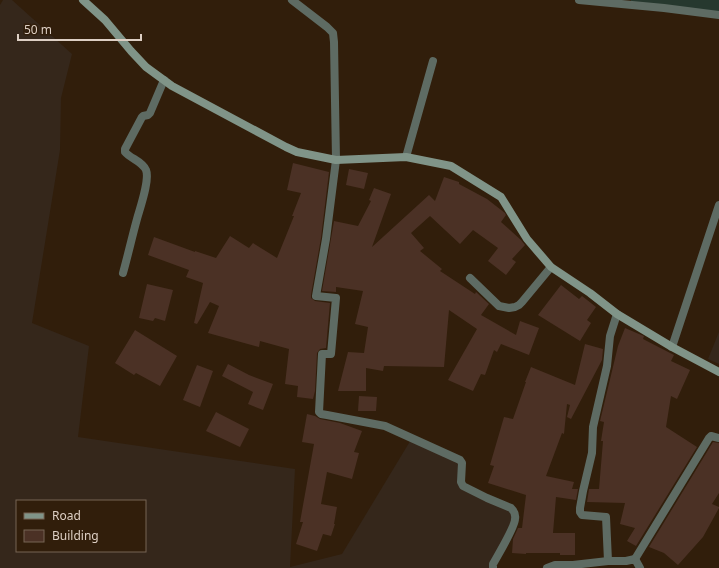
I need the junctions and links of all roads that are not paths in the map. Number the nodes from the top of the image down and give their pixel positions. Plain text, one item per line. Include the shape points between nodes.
1 (83, 0) edge
2 (292, 0) edge
3 (579, 0) edge
4 (719, 14) edge
5 (433, 61) dead end
6 (164, 80) junction
7 (406, 157) junction
8 (336, 160) junction
9 (719, 205) edge
10 (551, 267) junction
11 (123, 273) dead end
12 (470, 278) dead end
13 (617, 314) junction
14 (672, 347) junction
15 (719, 372) edge
16 (719, 438) edge
17 (635, 559) junction
18 (608, 561) junction
19 (493, 568) edge
20 (547, 568) edge
21 (640, 568) edge

1 - 6 street via 105,20 146,67
2 - 8 street via 333,33
3 - 4 street
5 - 7 street
6 - 8 street via 286,147 297,152
6 - 11 street via 150,113 142,117 125,149 128,155 143,165 147,176
7 - 8 street
7 - 10 street via 451,166 501,197 527,239
8 - 19 street via 316,296 336,298 331,354 322,354 319,412 385,426 460,460 463,486 514,511 514,523
9 - 14 street
10 - 12 street via 519,305 509,308 499,306
10 - 13 street
13 - 14 street
13 - 18 street via 610,336 592,453 580,508 582,515 606,517
14 - 15 street
16 - 17 street via 709,438
17 - 18 street
17 - 21 street
18 - 20 street via 555,565

